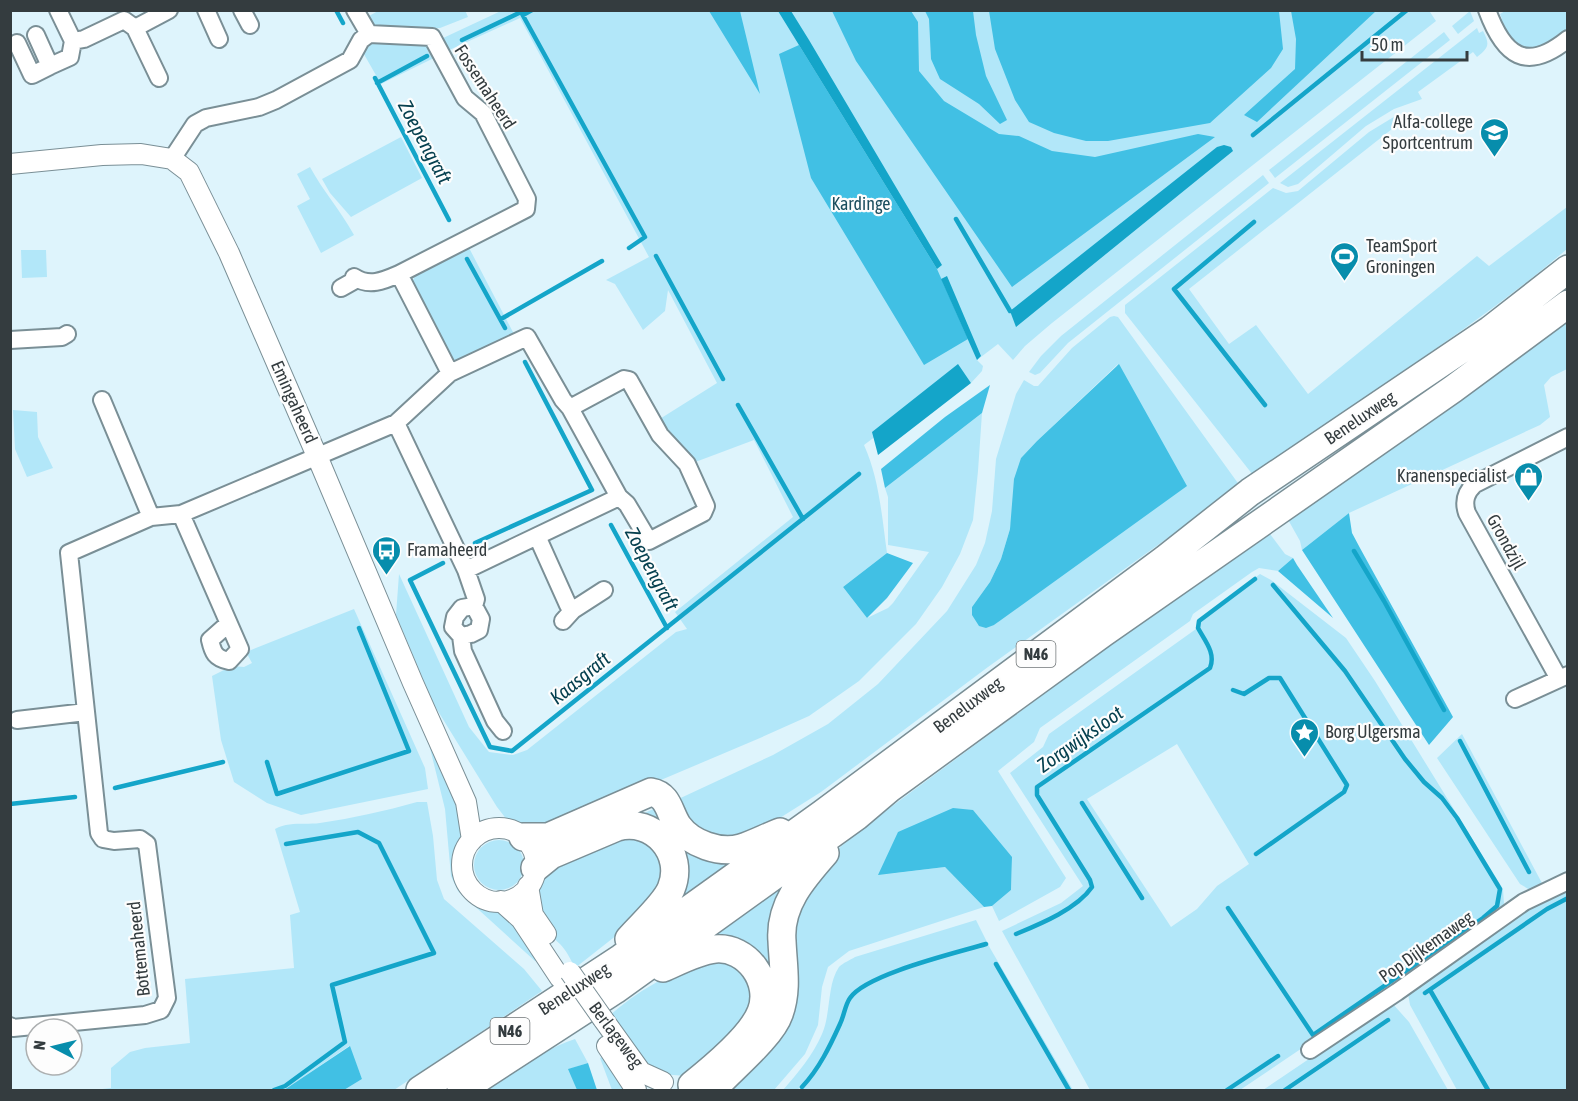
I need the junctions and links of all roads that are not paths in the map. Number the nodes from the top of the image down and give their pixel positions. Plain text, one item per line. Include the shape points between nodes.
1 (58, 10) edge
2 (169, 10) edge
3 (206, 10) edge
4 (355, 10) edge
5 (1487, 10) edge
6 (126, 19) edge
7 (369, 34) junction
8 (36, 35) dead end
9 (219, 39) dead end
10 (1568, 39) edge
11 (74, 41) junction
12 (17, 43) dead end
13 (51, 66) junction
14 (159, 78) dead end
15 (172, 159) junction
16 (10, 164) edge
17 (1568, 269) edge
18 (399, 274) junction
19 (341, 288) dead end
20 (1568, 304) edge
21 (67, 334) dead end
22 (10, 340) edge
23 (450, 373) junction
24 (102, 400) dead end
25 (570, 408) junction
26 (396, 423) junction
27 (1568, 437) edge
28 (317, 456) junction
29 (619, 497) junction
30 (181, 514) junction
31 (151, 517) junction
32 (537, 536) junction
33 (466, 570) junction
34 (603, 590) dead end
35 (228, 624) dead end
36 (1563, 677) edge
37 (1515, 699) dead end
38 (86, 712) junction
39 (17, 720) dead end
40 (503, 731) dead end
41 (466, 802) junction
42 (822, 814) junction
43 (857, 816) junction
44 (498, 828) junction
45 (523, 837) junction
46 (472, 840) junction
47 (532, 877) junction
48 (1568, 882) edge
49 (501, 902) junction
50 (565, 975) junction
51 (608, 981) junction
52 (598, 1023) junction
53 (10, 1026) edge
54 (1310, 1050) dead end
55 (656, 1086) edge
56 (702, 1088) edge
57 (420, 1090) edge
58 (461, 1090) edge
59 (636, 1090) edge

1 - 11 street
2 - 6 street
3 - 9 street
4 - 7 street
5 - 10 street via 1501,40 1518,55 1540,56
6 - 11 street
6 - 14 street
7 - 15 street via 350,60 276,100 195,124
7 - 18 street, Fossemaheerd via 432,37 465,98 483,113 527,199 526,209
8 - 13 street
11 - 13 street via 70,57
12 - 13 street via 32,75
15 - 16 street via 141,154 102,155
15 - 28 street, Emingaheerd via 189,172
17 - 42 highway, Beneluxweg / N46 via 1490,330 1250,492
18 - 19 street, Fossemaheerd via 377,284 355,278
18 - 23 street
20 - 43 highway, Beneluxweg / N46 via 1103,633
21 - 22 street
23 - 25 street via 526,337
23 - 26 street
24 - 31 street
25 - 29 street
25 - 29 street via 624,379 630,380 660,435 687,464 706,506 703,513 649,540
26 - 28 street
26 - 33 street
27 - 36 street, Grondzijl via 1475,484 1465,502 1467,513
28 - 30 street
28 - 41 street, Emingaheerd
29 - 32 street
30 - 31 street
30 - 35 street
31 - 38 street via 69,553
32 - 33 street
32 - 34 street via 568,605 568,616
33 - 40 street via 476,599 474,606 462,608 455,616 453,627 461,636 463,651
36 - 37 street
38 - 39 street
38 - 53 street, Bottemaheerd via 99,833 103,839 140,839 147,844 167,998 161,1010 145,1015
41 - 44 street, Emingaheerd
41 - 46 street, Emingaheerd
42 - 45 highway, N46 via 740,848 717,848 686,834 664,798 651,792 548,837
42 - 51 highway, Beneluxweg / N46
43 - 51 highway, Beneluxweg / N46
43 - 56 highway, N46 via 793,892 781,939 785,984 773,1027 719,1083
44 - 45 street
44 - 46 street
45 - 47 street via 533,853
46 - 49 street via 463,858 465,880 480,896
47 - 49 street via 515,897
47 - 50 street, Berlageweg via 533,915
47 - 51 highway, N46 via 551,855 628,824 655,832 666,844 674,875 671,890
48 - 54 street, Pop Dijkemaweg via 1524,902
49 - 50 street, Berlageweg via 521,918
50 - 52 street, Berlageweg
51 - 56 highway, N46 via 714,949 740,955 753,965 764,993 762,1011 753,1027 713,1068
51 - 57 highway, Beneluxweg / N46
51 - 58 highway, Beneluxweg / N46
52 - 55 street, Berlageweg
52 - 59 street, Berlageweg
55 - 56 street via 678,1081

